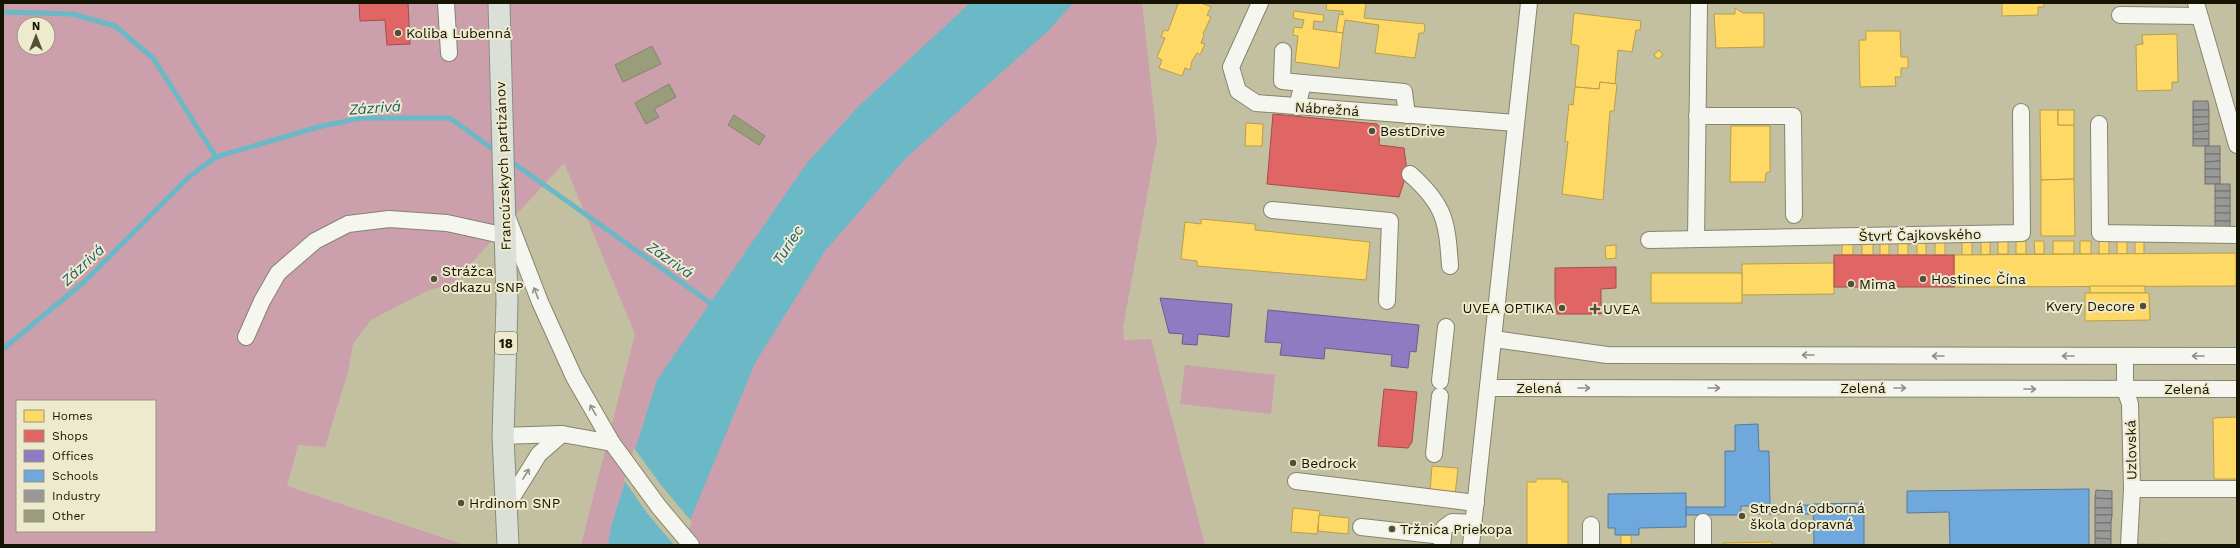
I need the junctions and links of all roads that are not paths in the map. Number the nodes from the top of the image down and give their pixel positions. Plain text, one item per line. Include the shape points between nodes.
1 (446, 3) edge
2 (499, 3) edge
3 (1260, 3) edge
4 (1529, 3) edge
5 (1699, 3) edge
6 (2198, 10) edge
7 (2120, 16) dead end
8 (1283, 52) dead end
9 (449, 53) dead end
10 (1303, 83) junction
11 (1297, 107) junction
12 (2021, 112) dead end
13 (1407, 115) junction
14 (1697, 116) junction
15 (1516, 123) junction
16 (2099, 124) dead end
17 (2237, 145) edge
18 (1410, 174) dead end
19 (1272, 210) dead end
20 (505, 212) junction
21 (1794, 215) dead end
22 (2237, 234) edge
23 (506, 236) junction
24 (1696, 239) junction
25 (1649, 240) dead end
26 (1450, 266) dead end
27 (1387, 301) dead end
28 (1446, 327) dead end
29 (246, 337) dead end
30 (1494, 339) junction
31 (2125, 356) junction
32 (2237, 356) edge
33 (1489, 388) junction
34 (2125, 389) junction
35 (2237, 389) edge
36 (562, 434) junction
37 (503, 436) junction
38 (612, 443) junction
39 (1434, 454) dead end
40 (1296, 481) dead end
41 (2132, 489) junction
42 (2237, 489) edge
43 (1476, 503) junction
44 (506, 507) junction
45 (1703, 522) dead end
46 (1474, 523) junction
47 (1590, 525) dead end
48 (1361, 527) dead end
49 (1443, 541) edge
50 (508, 545) edge
51 (691, 545) edge
52 (1471, 545) edge
53 (1591, 545) edge
54 (1703, 545) edge
55 (2128, 545) edge

1 - 9 street
2 - 20 main road, Francúzskych partizánov / 18
3 - 11 street, Nábrežná via 1231,67 1238,91 1256,103
4 - 15 street
5 - 14 street
6 - 7 street
6 - 17 street
8 - 10 street via 1282,81
10 - 11 street
10 - 13 street via 1404,92
11 - 13 street, Nábrežná
12 - 24 street, Štvrť Čajkovského via 2022,233
13 - 15 street, Nábrežná
14 - 21 street via 1793,116
14 - 24 street
15 - 30 street
16 - 22 street via 2100,233
18 - 26 street via 1436,200 1444,217
19 - 27 street via 1390,221
20 - 23 main road, Francúzskych partizánov / 18
38 -> 20 street via 558,344
23 - 29 street via 447,223 389,219 348,224 315,241 278,273
23 - 37 main road, Francúzskych partizánov / 18 via 507,303
24 - 25 street, Štvrť Čajkovského
28 - 39 street
31 -> 30 street via 1607,355
30 - 33 street
32 -> 31 street
31 - 34 street, Uzlovská
33 -> 34 street, Zelená
33 - 43 street
34 - 35 street, Zelená
34 - 41 street, Uzlovská via 2130,404
36 - 37 street
36 - 38 street
44 -> 36 street via 539,454
37 - 44 main road, Francúzskych partizánov / 18
38 - 51 street via 659,507
40 - 43 street
41 - 42 street
41 - 55 street, Uzlovská
43 - 46 street
44 - 50 main road, Francúzskych partizánov / 18
45 - 54 street
46 - 49 street via 1452,522 1444,528
46 - 52 street
47 - 53 street
48 - 49 street

